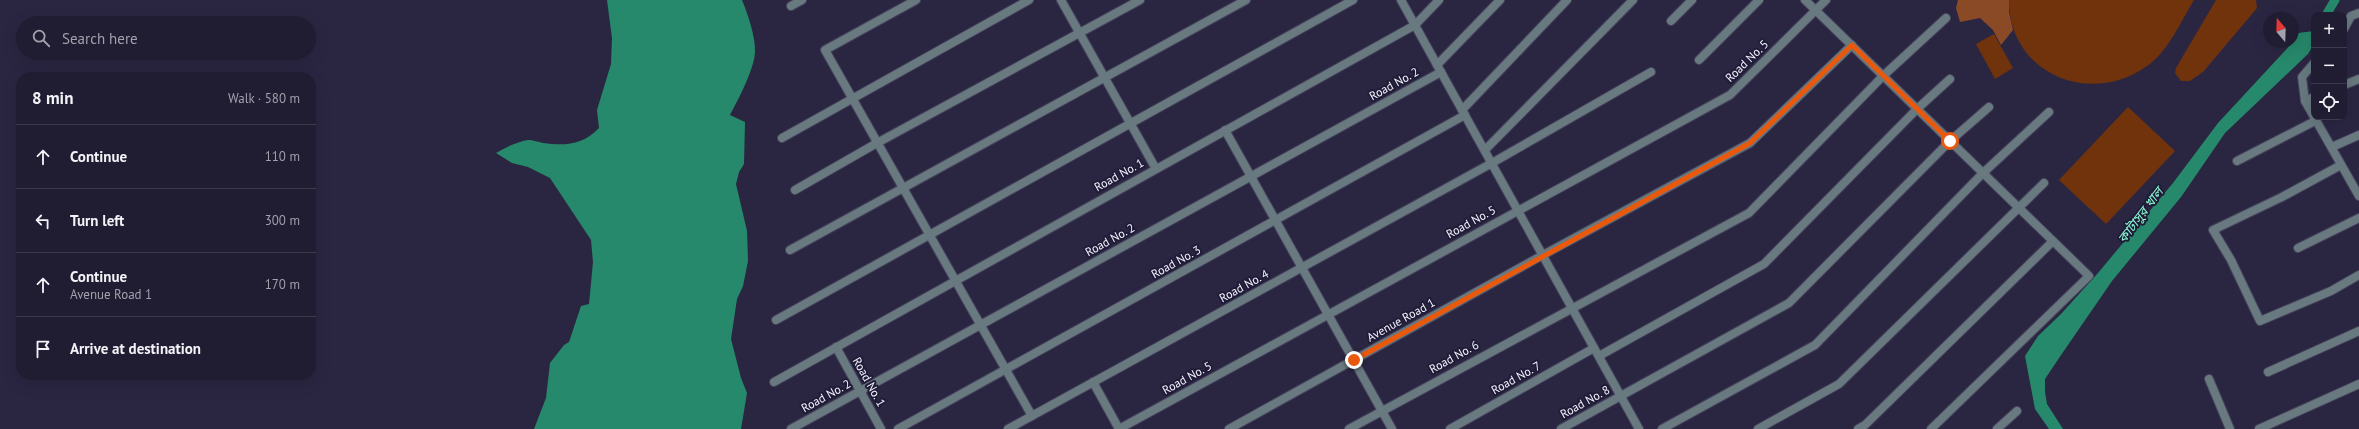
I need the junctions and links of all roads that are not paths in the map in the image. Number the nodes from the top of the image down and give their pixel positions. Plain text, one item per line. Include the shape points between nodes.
1 (802, 0) edge
2 (916, 0) edge
3 (1029, 0) edge
4 (1061, 0) edge
5 (1140, 0) edge
6 (1246, 0) edge
7 (1353, 0) edge
8 (1401, 0) edge
9 (1439, 0) edge
10 (1500, 0) edge
11 (1567, 0) edge
12 (1633, 0) edge
13 (1692, 0) edge
14 (1759, 0) edge
15 (1805, 0) edge
16 (1826, 0) edge
17 (791, 6) dead end
18 (1816, 10) junction
19 (2359, 13) edge
20 (1946, 18) dead end
21 (1671, 21) dead end
22 (2347, 24) edge
23 (1415, 25) junction
24 (1080, 34) junction
25 (1852, 45) junction
26 (1699, 60) dead end
27 (1437, 65) junction
28 (2311, 67) edge
29 (1441, 72) junction
30 (1651, 72) dead end
31 (1883, 76) junction
32 (1104, 77) junction
33 (1950, 79) dead end
34 (2359, 79) edge
35 (2346, 84) edge
36 (853, 99) junction
37 (2311, 99) edge
38 (2305, 101) junction
39 (1989, 107) dead end
40 (1917, 109) junction
41 (2049, 112) dead end
42 (2311, 112) edge
43 (1464, 113) junction
44 (2315, 120) joint
45 (1130, 122) junction
46 (1225, 130) junction
47 (2359, 135) edge
48 (782, 138) dead end
49 (1950, 141) junction
50 (878, 143) junction
51 (2332, 147) junction
52 (1484, 150) junction
53 (2238, 161) dead end
54 (1492, 163) junction
55 (2341, 165) junction
56 (1156, 169) junction
57 (1983, 173) junction
58 (1251, 177) junction
59 (2044, 183) dead end
60 (903, 188) junction
61 (795, 190) dead end
62 (2359, 195) edge
63 (2019, 208) junction
64 (1518, 211) junction
65 (2359, 218) edge
66 (1275, 220) junction
67 (929, 234) junction
68 (2053, 241) junction
69 (2298, 248) dead end
70 (790, 250) dead end
71 (1543, 255) junction
72 (1302, 268) junction
73 (2359, 275) edge
74 (956, 280) junction
75 (1572, 307) junction
76 (1328, 315) junction
77 (776, 320) dead end
78 (981, 325) junction
79 (2359, 331) edge
80 (836, 347) junction
81 (1597, 352) junction
82 (1354, 360) junction
83 (1006, 369) junction
84 (2268, 372) dead end
85 (2209, 379) dead end
86 (774, 382) dead end
87 (1093, 382) junction
88 (2359, 384) edge
89 (860, 391) junction
90 (1621, 396) junction
91 (2017, 410) dead end
92 (1382, 411) junction
93 (1032, 416) junction
94 (791, 429) edge
95 (881, 429) edge
96 (898, 429) edge
97 (1008, 429) edge
98 (1119, 429) edge
99 (1229, 429) edge
100 (1349, 429) edge
101 (1392, 429) edge
102 (1450, 429) edge
103 (1561, 429) edge
104 (1639, 429) edge
105 (1662, 429) edge
106 (1758, 429) edge
107 (1858, 429) edge
108 (1932, 429) edge
109 (1997, 429) edge
110 (2230, 429) edge
111 (2259, 429) edge

1 - 17 street
2 - 36 street via 825,50
3 - 36 street
4 - 24 street
5 - 24 street
6 - 32 street
7 - 45 street
8 - 23 street
9 - 23 street, Road No. 1
10 - 27 street
11 - 43 street, Road No. 3
12 - 52 street
13 - 21 street
14 - 26 street
15 - 18 street
16 - 18 street, Road No. 5
18 - 25 street
18 - 64 street, Road No. 5 via 1730,94
19 - 22 street via 2352,16
20 - 31 street, Road No. 6
23 - 27 street
23 - 46 street, Road No. 1
24 - 32 street
24 - 50 street
25 - 31 street
25 - 71 street, Avenue Road 1 via 1750,143
27 - 29 street
28 - 38 street via 2302,77
29 - 43 street
29 - 58 street, Road No. 2
30 - 54 street, Road No. 4
31 - 40 street
31 - 75 street, Road No. 6 via 1748,213
32 - 45 street
32 - 60 street
33 - 40 street, Road No. 7
34 - 35 street
36 - 48 street
36 - 50 street
37 - 38 street
38 - 42 street
39 - 49 street, Road No. 8
40 - 49 street
40 - 81 street, Road No. 7 via 1764,264
41 - 57 street
43 - 52 street
43 - 66 street, Road No. 3
44 - 51 street
44 - 53 street
45 - 56 street
45 - 67 street
46 - 56 street, Road No. 1
46 - 58 street
47 - 51 street
49 - 57 street
49 - 90 street, Road No. 8 via 1788,303
50 - 60 street
50 - 61 street
51 - 55 street
52 - 54 street
54 - 64 street
54 - 72 street, Road No. 4
55 - 62 street
55 - 73 street via 2213,230 2231,260 2260,320 2331,291
56 - 74 street, Road No. 1
57 - 63 street
57 - 105 street via 1815,345
58 - 66 street
58 - 78 street, Road No. 2
59 - 63 street
60 - 67 street
60 - 70 street
63 - 68 street
63 - 106 street via 1839,384
64 - 71 street
64 - 76 street, Road No. 5
65 - 69 street
66 - 72 street
66 - 83 street, Road No. 3
67 - 74 street
67 - 77 street
68 - 107 street
68 - 108 street via 2089,276
71 - 75 street
71 - 82 street, Avenue Road 1
72 - 76 street
72 - 87 street, Road No. 4
74 - 78 street
74 - 80 street, Road No. 1
75 - 81 street
75 - 92 street, Road No. 6
76 - 82 street
76 - 98 street, Road No. 5
78 - 83 street
78 - 89 street, Road No. 2
79 - 84 street
80 - 86 street, Road No. 1
80 - 89 street, Road No. 1
81 - 90 street
81 - 102 street, Road No. 7
82 - 92 street
82 - 99 street, Avenue Road 1
83 - 93 street
83 - 96 street, Road No. 3
85 - 110 street
87 - 93 street, Road No. 4
87 - 98 street
88 - 111 street
89 - 94 street, Road No. 2
89 - 95 street, Road No. 1
90 - 103 street, Road No. 8
90 - 104 street
91 - 109 street
92 - 100 street, Road No. 6
92 - 101 street
93 - 97 street, Road No. 4

